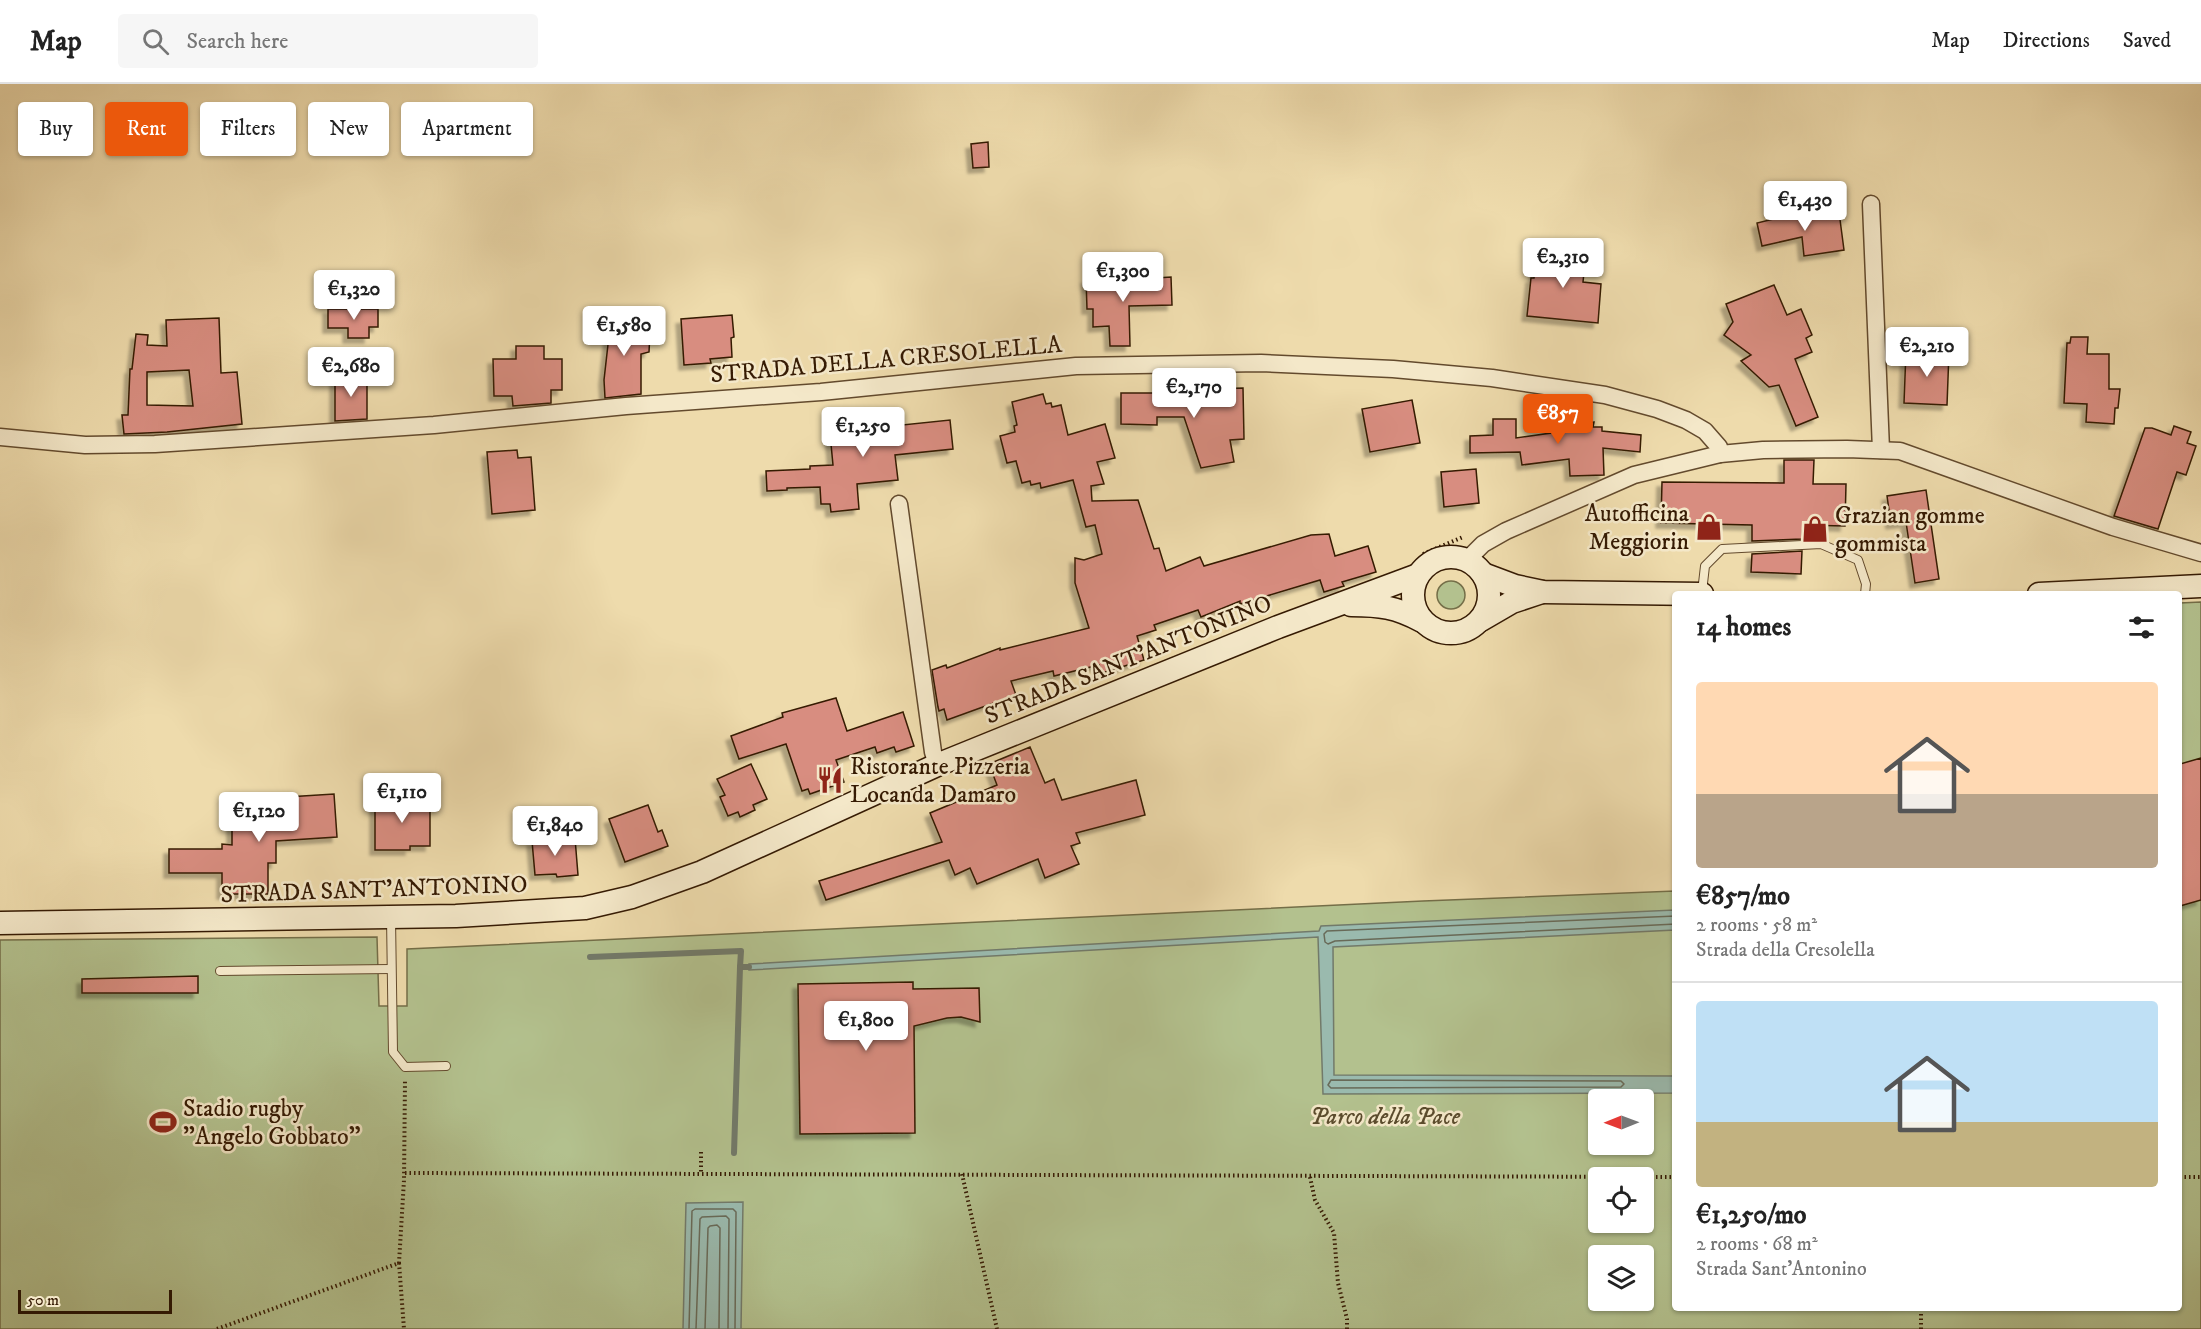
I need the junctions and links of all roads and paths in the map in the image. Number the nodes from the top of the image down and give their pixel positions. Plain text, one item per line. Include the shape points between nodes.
1 (1871, 204) dead end
2 (0, 437) edge
3 (1881, 450) junction
4 (1720, 454) junction
5 (898, 504) dead end
6 (1467, 536) dead end
7 (2201, 553) edge
8 (1416, 567) junction
9 (1475, 567) junction
10 (2201, 586) edge
11 (1702, 591) edge
12 (1865, 591) edge
13 (2100, 591) edge
14 (1543, 592) junction
15 (1672, 594) edge
16 (1341, 605) junction
17 (1481, 620) junction
18 (1422, 621) junction
19 (937, 765) junction
20 (391, 918) junction
21 (0, 923) edge
22 (391, 969) junction
23 (220, 970) dead end
24 (446, 1066) dead end
25 (405, 1067) junction
26 (701, 1152) dead end
27 (405, 1173) junction
28 (701, 1174) junction
29 (962, 1174) junction
30 (1310, 1177) junction
31 (1672, 1177) edge
32 (2182, 1177) edge
33 (2201, 1177) edge
34 (399, 1263) junction
35 (1922, 1311) edge
36 (217, 1329) edge
37 (404, 1329) edge
38 (997, 1329) edge
39 (1347, 1329) edge
40 (1921, 1329) edge

1 - 3 street
2 - 4 street, STRADA DELLA CRESOLELLA via 85,445 155,444 434,425 1076,366 1261,363 1393,369 1605,394 1686,420 1705,431
3 - 4 street
3 - 7 street via 1900,451 2113,527
4 - 9 street via 1634,475 1506,531 1483,544
5 - 19 street
6 - 8 path
8 - 9 main road, STRADA SANT'ANTONINO via 1456,557
8 - 16 main road, STRADA SANT'ANTONINO
8 - 18 main road via 1412,599
9 - 14 main road, STRADA SANT'ANTONINO via 1515,586
9 - 17 main road via 1488,586 1490,598
10 - 13 main road
11 - 12 lane via 1705,566 1722,549 1821,544 1858,560
14 - 15 main road, STRADA SANT'ANTONINO
14 - 17 main road, STRADA SANT'ANTONINO via 1512,602
16 - 18 main road, STRADA SANT'ANTONINO via 1380,605
16 - 19 main road, STRADA SANT'ANTONINO
17 - 18 main road, STRADA SANT'ANTONINO via 1471,629 1452,634 1432,629
19 - 20 main road, STRADA SANT'ANTONINO via 702,872 632,897 585,908
20 - 21 main road, STRADA SANT'ANTONINO
20 - 22 lane
22 - 23 lane
22 - 25 lane via 393,1052
24 - 25 lane
25 - 27 path
26 - 28 path
27 - 28 path
27 - 34 path
28 - 29 path
29 - 30 path
29 - 38 path
30 - 31 path
30 - 39 path via 1315,1200 1334,1233
32 - 33 path
34 - 36 path
34 - 37 path
35 - 40 path

